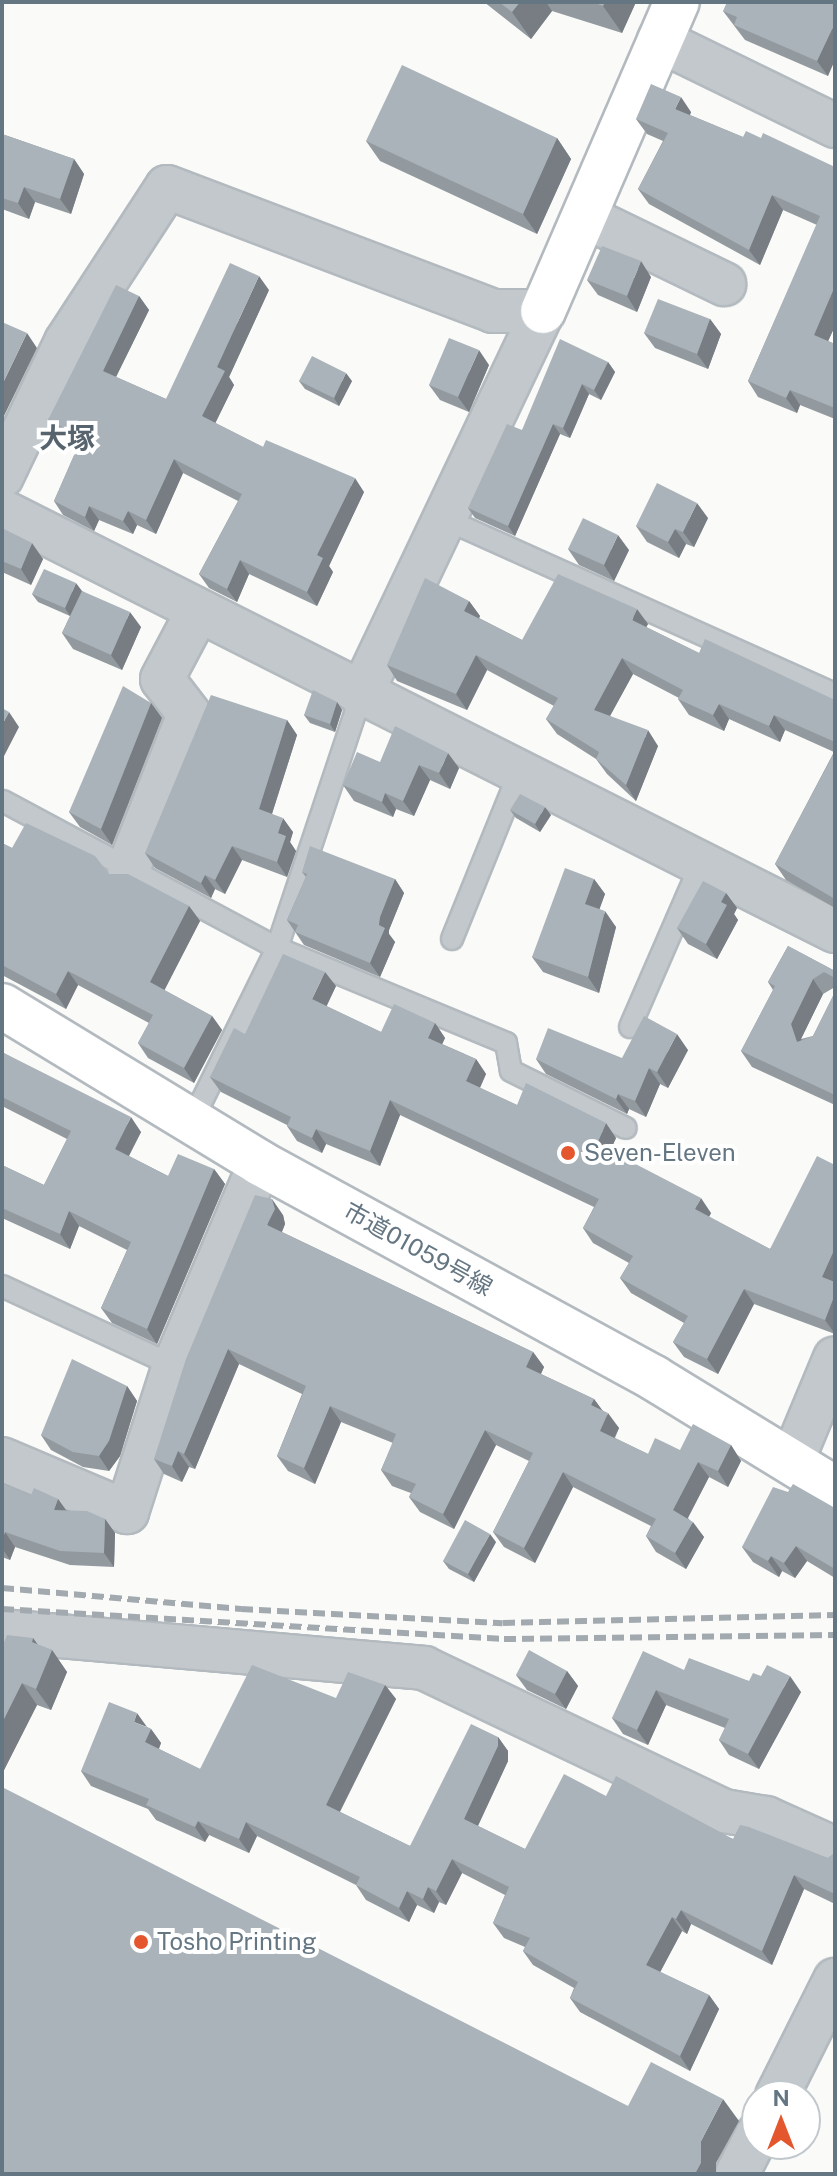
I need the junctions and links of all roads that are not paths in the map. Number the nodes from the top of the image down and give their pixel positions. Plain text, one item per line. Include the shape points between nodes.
1 (668, 21) edge
2 (835, 126) edge
3 (584, 216) junction
4 (724, 284) dead end
5 (543, 311) junction
6 (2, 476) edge
7 (2, 511) edge
8 (445, 519) junction
9 (198, 611) junction
10 (835, 694) edge
11 (361, 695) junction
12 (519, 773) junction
13 (3, 801) edge
14 (701, 864) junction
15 (129, 867) junction
16 (832, 921) edge
17 (452, 939) dead end
18 (277, 948) junction
19 (2, 1006) edge
20 (630, 1027) dead end
21 (192, 1121) junction
22 (626, 1128) dead end
23 (260, 1163) junction
24 (2, 1286) edge
25 (835, 1358) edge
26 (174, 1366) junction
27 (2, 1459) edge
28 (793, 1459) junction
29 (835, 1489) edge
30 (2, 1631) edge
31 (835, 1849) edge
32 (835, 1980) edge
33 (785, 2080) edge

1 - 2 street
1 - 3 street
3 - 4 street
3 - 5 street
5 - 6 street via 493,311 167,187 66,342
5 - 8 street
7 - 9 street
8 - 10 lane
8 - 11 street
9 - 11 street
9 - 15 street via 162,679 189,714
11 - 12 street
11 - 18 lane
12 - 14 street
12 - 17 lane
13 - 15 lane
14 - 16 street
14 - 20 lane
15 - 18 lane
18 - 21 lane
18 - 22 lane via 506,1043 511,1071
19 - 21 street, 市道01059号線
21 - 23 street, 市道01059号線
23 - 26 street
23 - 28 street, 市道01059号線
24 - 26 lane
25 - 28 street
26 - 27 street via 127,1512
28 - 29 street, 市道01059号線
30 - 31 street via 424,1668 724,1811 766,1818
32 - 33 street

